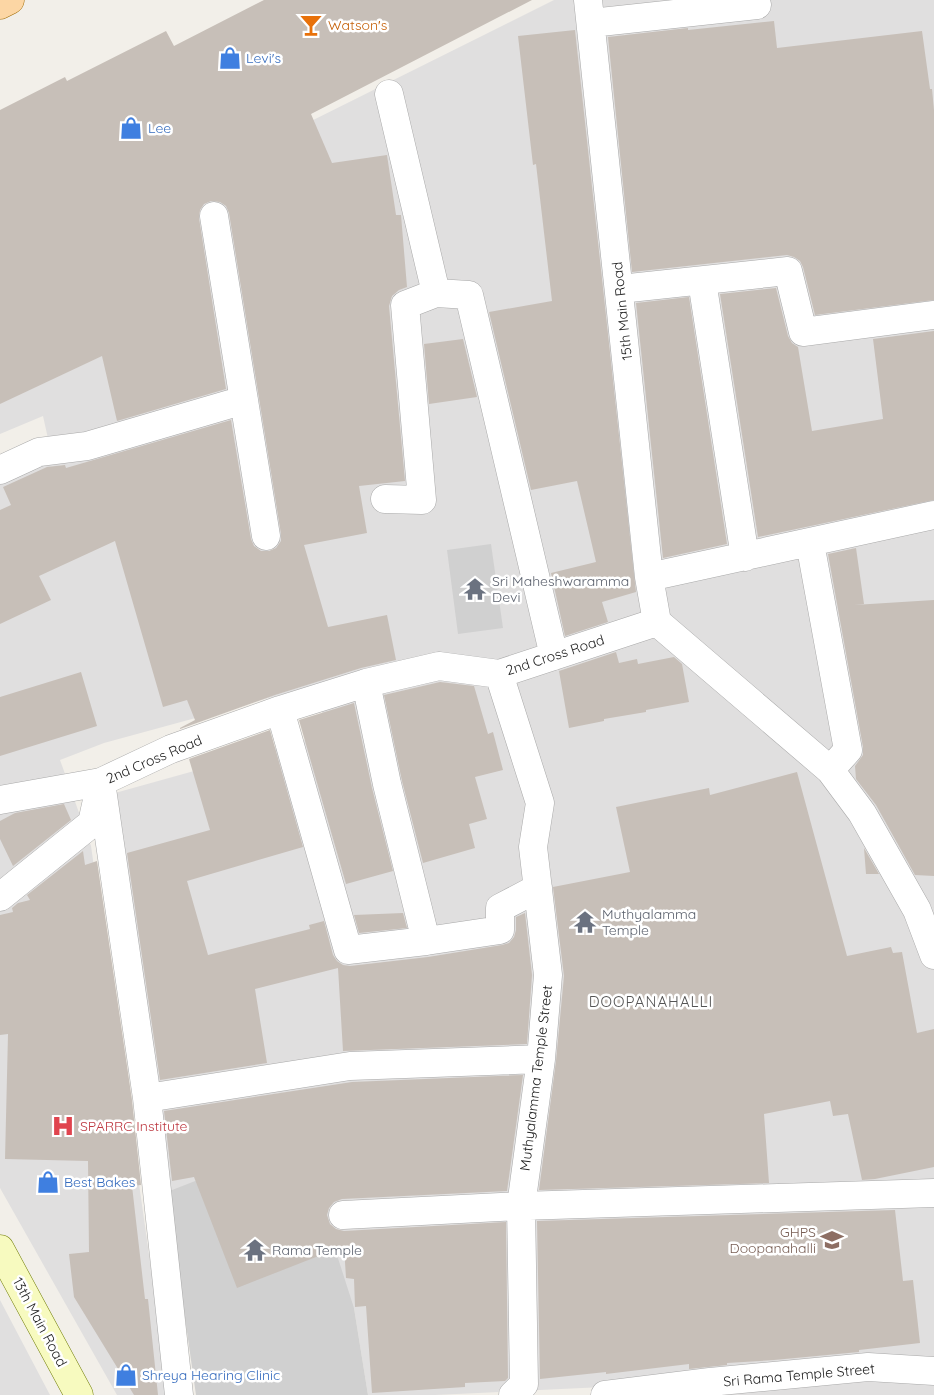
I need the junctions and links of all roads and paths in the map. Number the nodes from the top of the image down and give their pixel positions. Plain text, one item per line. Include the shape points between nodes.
1 (10, 0) edge
2 (0, 5) edge
3 (757, 5) dead end
4 (590, 11) edge
5 (389, 94) dead end
6 (214, 216) dead end
7 (702, 281) junction
8 (620, 289) junction
9 (436, 292) junction
10 (934, 315) edge
11 (244, 400) junction
12 (0, 470) edge
13 (385, 499) dead end
14 (934, 515) edge
15 (266, 536) dead end
16 (810, 543) junction
17 (745, 556) junction
18 (650, 577) junction
19 (657, 622) junction
20 (554, 656) junction
21 (499, 674) junction
22 (366, 683) junction
23 (280, 710) junction
24 (830, 770) junction
25 (101, 782) junction
26 (0, 800) edge
27 (538, 888) junction
28 (0, 897) edge
29 (925, 911) edge
30 (426, 941) junction
31 (934, 955) edge
32 (541, 1059) junction
33 (147, 1098) junction
34 (934, 1192) edge
35 (521, 1206) junction
36 (343, 1215) dead end
37 (0, 1249) edge
38 (934, 1371) edge
39 (712, 1389) edge
40 (79, 1395) edge
41 (179, 1395) edge
42 (513, 1395) edge
43 (605, 1395) edge

1 - 2 main road
3 - 4 street
4 - 8 street, 15th Main Road
5 - 9 street
6 - 11 street
7 - 8 street
7 - 10 street via 788,271 803,332
7 - 17 street
8 - 18 street, 15th Main Road
9 - 13 street via 405,305 422,500
9 - 20 street via 470,295
11 - 12 street via 87,446 39,452
11 - 15 street
14 - 16 street
16 - 17 street
16 - 24 street via 848,750
17 - 18 street
18 - 19 street, 15th Main Road
19 - 20 street, 2nd Cross Road
19 - 24 street
20 - 21 street, 2nd Cross Road
21 - 22 street, 2nd Cross Road via 439,666
21 - 27 street, Muthyalamma Temple Street via 540,803 533,847
22 - 23 street, 2nd Cross Road
22 - 30 street
23 - 25 street, 2nd Cross Road via 171,749
23 - 30 street via 348,950
24 - 29 street via 862,813
25 - 26 street
25 - 28 street, 2nd Cross Road via 92,823
25 - 33 street
27 - 30 street via 500,908 500,930
27 - 32 street, Muthyalamma Temple Street via 548,975
29 - 31 street
32 - 33 street via 350,1066
32 - 35 street, Muthyalamma Temple Street
33 - 41 street
34 - 35 street
35 - 36 street
35 - 42 street, Muthyalamma Temple Street via 524,1384
37 - 40 street, 13th Main Road
38 - 39 street, Sri Rama Temple Street via 868,1367
39 - 43 street, Sri Rama Temple Street

